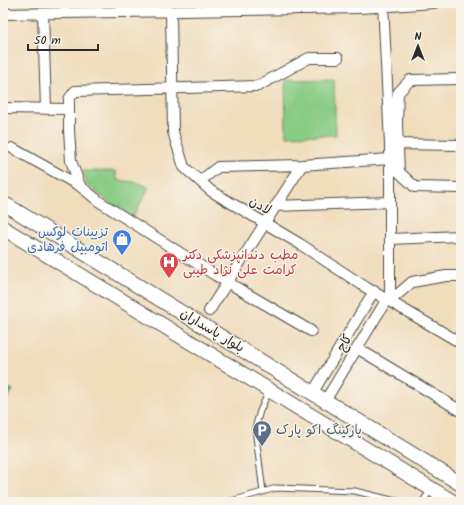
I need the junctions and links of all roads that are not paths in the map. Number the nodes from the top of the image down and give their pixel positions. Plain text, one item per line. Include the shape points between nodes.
1 (434, 3) edge
2 (383, 5) edge
3 (234, 7) edge
4 (100, 8) edge
5 (171, 12) junction
6 (3, 14) edge
7 (43, 14) junction
8 (338, 58) dead end
9 (461, 79) edge
10 (172, 88) junction
11 (387, 88) junction
12 (403, 88) junction
13 (3, 108) edge
14 (46, 109) junction
15 (69, 109) junction
16 (398, 144) junction
17 (461, 145) edge
18 (12, 148) dead end
19 (390, 159) junction
20 (302, 165) junction
21 (394, 172) junction
22 (200, 181) junction
23 (80, 186) junction
24 (461, 188) edge
25 (390, 202) junction
26 (3, 203) edge
27 (275, 206) junction
28 (264, 223) junction
29 (40, 225) junction
30 (3, 228) edge
31 (461, 236) edge
32 (390, 239) junction
33 (28, 243) junction
34 (461, 276) edge
35 (228, 283) junction
36 (374, 291) junction
37 (388, 300) junction
38 (209, 311) dead end
39 (311, 331) dead end
40 (461, 343) edge
41 (358, 348) junction
42 (270, 390) junction
43 (313, 392) junction
44 (325, 401) junction
45 (461, 412) edge
46 (420, 459) junction
47 (410, 476) junction
48 (461, 484) edge
49 (432, 489) junction
50 (263, 492) junction
51 (228, 502) edge
52 (400, 502) edge
53 (422, 502) edge
54 (453, 502) edge

1 - 2 street
2 - 3 street
2 - 11 street
3 - 5 street
4 - 5 street
4 - 7 street
5 - 10 street, لادن
6 - 7 street
7 - 14 street
8 - 10 street via 309,58 258,86
9 - 12 street via 410,80
10 - 15 street via 75,91 69,99
10 - 22 street, لادن via 173,132 184,167
11 - 12 street
11 - 19 street
12 - 16 street via 398,93
13 - 14 street
14 - 15 street
15 - 23 street via 71,161
16 - 17 street
16 - 21 street
18 - 23 street
19 - 20 street
19 - 21 street
20 - 22 street via 218,167
20 - 27 street
21 - 24 street via 415,187
21 - 25 street
22 - 28 street, لادن via 211,191
23 - 35 street via 100,202
25 - 27 street
25 - 32 street
26 - 29 main road, بلوار پاسداران
27 - 28 street
28 - 35 street
28 - 36 street, لادن
29 - 33 main road
29 - 43 main road, بلوار پاسداران
30 - 33 main road, بلوار پاسداران
31 - 32 street
32 - 37 street
33 - 42 main road, بلوار پاسداران
34 - 37 street via 412,282
35 - 38 street
35 - 39 street
36 - 37 street, لادن
36 - 43 street, کاج
37 - 40 street, لادن
37 - 41 street, کاج
41 - 44 street, کاج
41 - 45 street
42 - 47 main road, بلوار پاسداران
42 - 50 lane via 255,428
43 - 44 main road, بلوار پاسداران
44 - 46 main road, بلوار پاسداران
46 - 47 main road
46 - 48 main road, بلوار پاسداران
47 - 49 main road, بلوار پاسداران
49 - 53 lane
49 - 54 main road, بلوار پاسداران
50 - 51 lane
50 - 52 lane via 276,488 355,491

